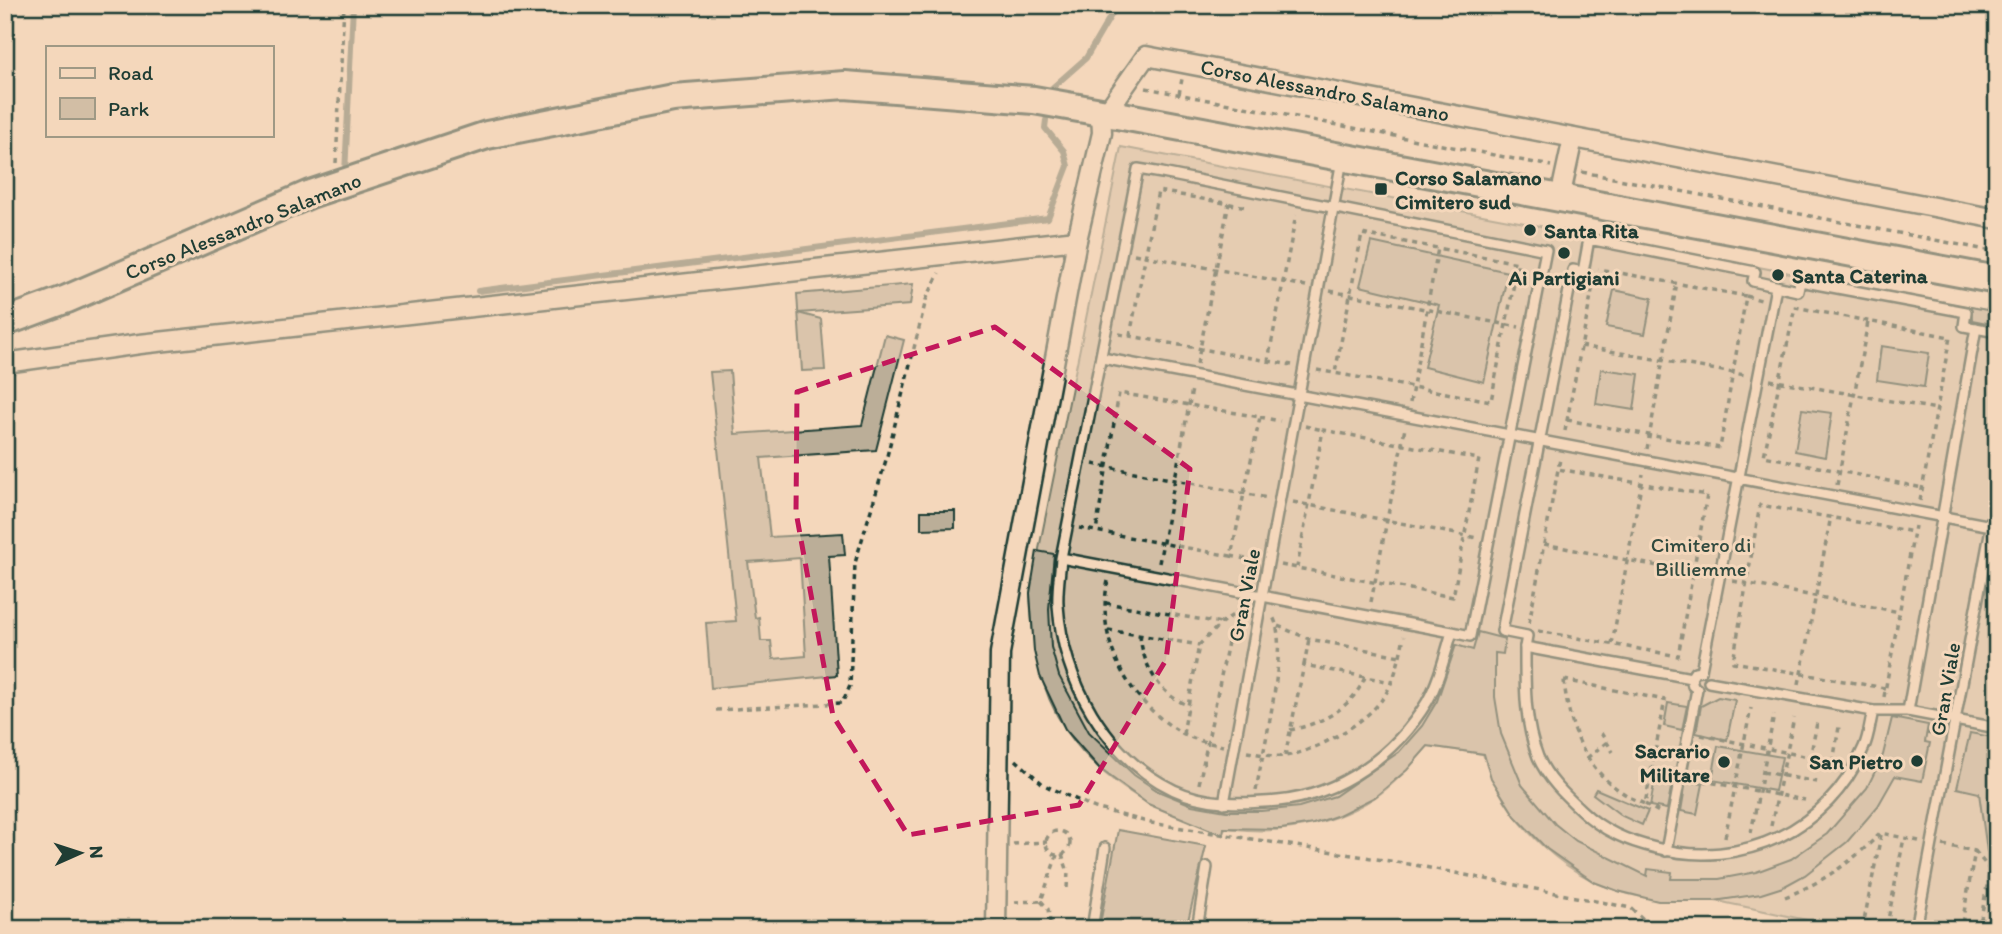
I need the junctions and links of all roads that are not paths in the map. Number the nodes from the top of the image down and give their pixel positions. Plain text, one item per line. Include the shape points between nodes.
1 (1104, 112) junction
2 (1573, 138) junction
3 (1342, 158) junction
4 (1560, 198) junction
5 (1334, 207) junction
6 (1997, 219) edge
7 (1077, 240) junction
8 (1997, 280) edge
9 (1776, 287) junction
10 (5, 322) edge
11 (1976, 328) junction
12 (1997, 332) edge
13 (1102, 358) junction
14 (5, 363) edge
15 (1299, 394) junction
16 (1510, 436) junction
17 (1537, 442) junction
18 (1739, 479) junction
19 (1997, 496) edge
20 (1941, 517) junction
21 (1994, 527) edge
22 (1061, 558) junction
23 (1261, 597) junction
24 (1452, 632) junction
25 (1525, 647) junction
26 (1702, 671) junction
27 (1691, 678) junction
28 (1709, 682) junction
29 (1698, 689) junction
30 (1877, 710) junction
31 (1908, 711) junction
32 (1957, 720) junction
33 (1997, 728) edge
34 (1224, 803) junction
35 (1105, 848) dead end
36 (1666, 851) junction
37 (1207, 867) dead end
38 (996, 929) edge
39 (1091, 929) edge
40 (1197, 929) edge
41 (1916, 929) edge

1 - 2 street, Corso Alessandro Salamano via 1146,56
1 - 3 street, Corso Alessandro Salamano
1 - 7 street
1 - 10 street, Corso Alessandro Salamano via 1034,100 845,85 673,98 486,135 335,186
2 - 4 street
2 - 6 street, Corso Alessandro Salamano
3 - 4 street, Corso Alessandro Salamano
3 - 5 lane, Gran Viale
4 - 8 street, Corso Alessandro Salamano
5 - 13 lane via 1138,169
5 - 15 lane, Gran Viale
5 - 16 lane via 1546,250
7 - 14 street
7 - 38 street via 1000,653
9 - 11 lane via 1798,291 1800,281 1966,312 1964,326
9 - 17 lane via 1753,281 1755,272 1589,239 1583,272 1573,270
9 - 18 lane
11 - 12 lane
11 - 20 lane
13 - 15 lane
13 - 22 lane
15 - 16 lane
15 - 23 lane, Gran Viale
16 - 17 lane
16 - 24 lane via 1470,636
17 - 18 lane
17 - 25 lane via 1502,631 1527,636
18 - 20 lane
18 - 26 lane
19 - 21 lane, Gran Viale
20 - 21 lane
20 - 31 lane
21 - 32 lane, Gran Viale
22 - 23 lane
22 - 34 lane via 1058,604 1068,662 1083,700 1137,766 1175,790
23 - 24 lane
23 - 34 lane, Gran Viale
24 - 34 lane via 1428,700 1391,747 1364,769 1297,799
25 - 27 lane
25 - 36 lane via 1529,724 1539,759 1559,790 1593,822 1626,841
26 - 27 lane
26 - 28 lane
27 - 29 lane
28 - 29 lane
28 - 30 lane
29 - 36 lane
30 - 31 lane
30 - 36 lane via 1849,775 1824,807 1801,826 1772,842 1736,853 1700,856
31 - 32 lane
32 - 33 lane
32 - 41 lane, Gran Viale
35 - 39 lane
37 - 40 lane

